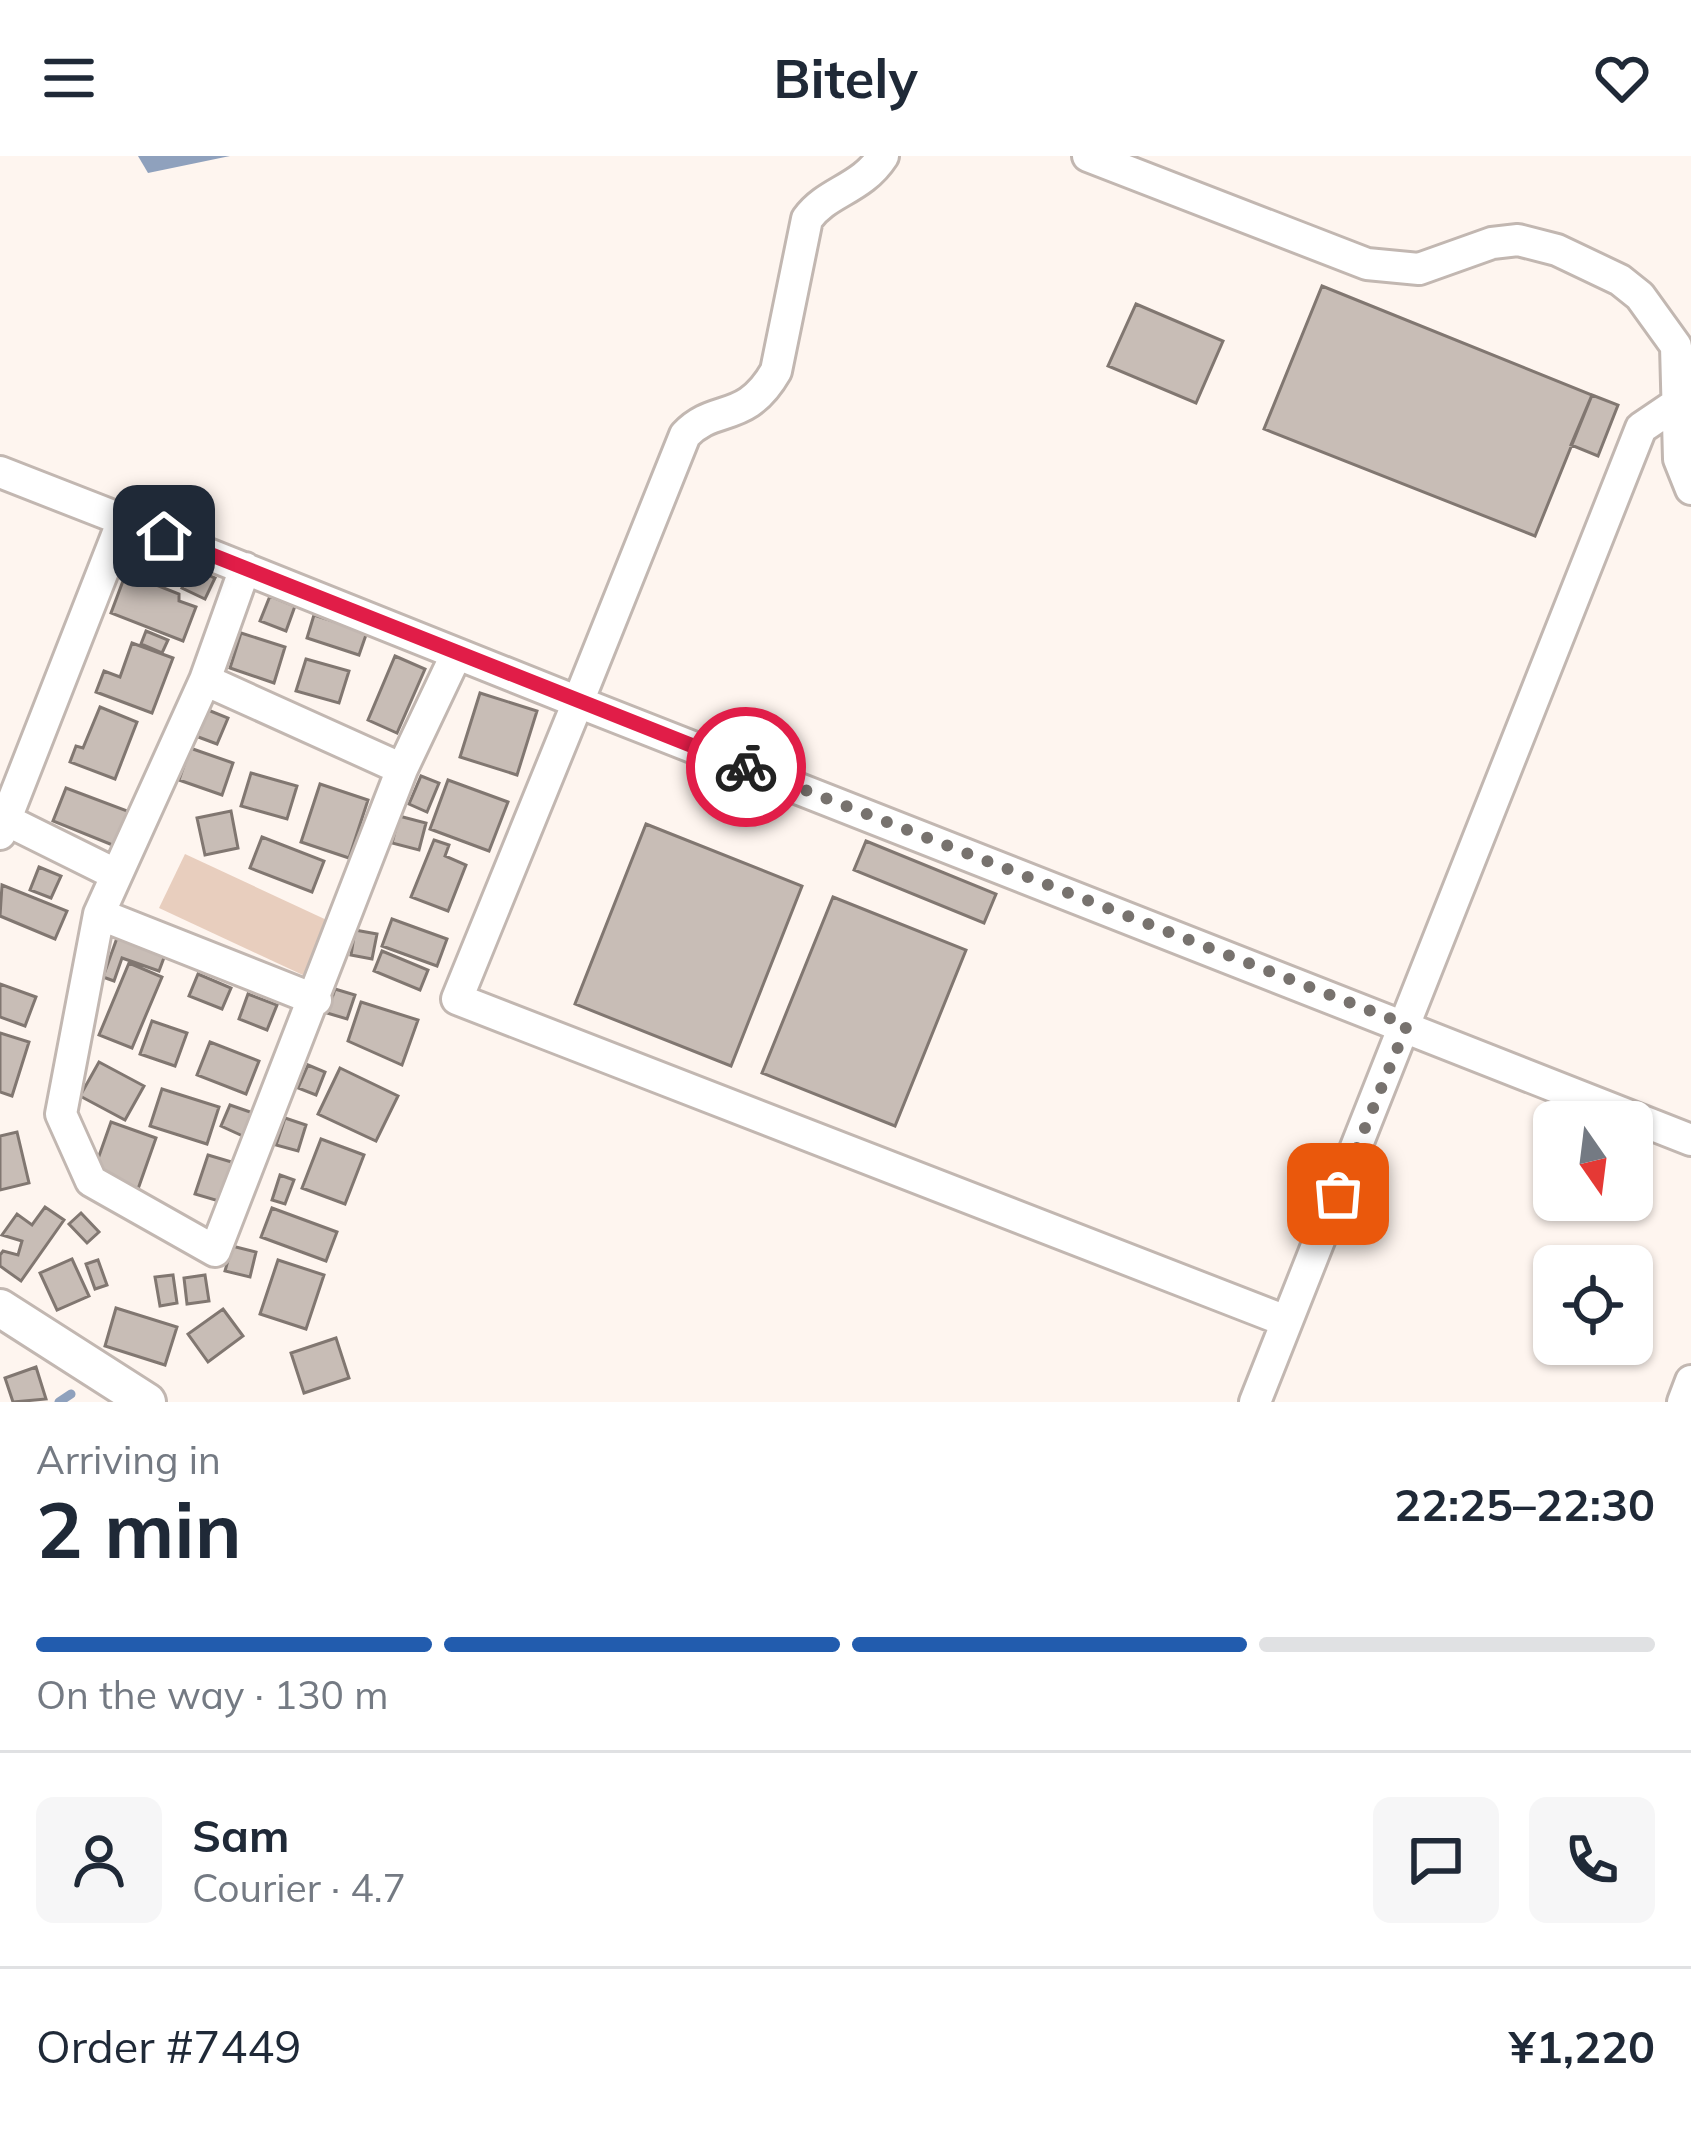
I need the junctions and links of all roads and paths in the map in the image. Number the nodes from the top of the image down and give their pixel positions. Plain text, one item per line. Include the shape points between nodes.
1 (883, 156) edge
2 (1088, 156) edge
3 (1675, 405) junction
4 (0, 472) edge
5 (1691, 489) edge
6 (124, 520) junction
7 (245, 568) junction
8 (456, 656) junction
9 (205, 680) junction
10 (578, 702) junction
11 (402, 769) junction
12 (3, 827) edge
13 (115, 874) junction
14 (99, 914) junction
15 (316, 1000) junction
16 (1407, 1025) junction
17 (1691, 1140) edge
18 (0, 1308) edge
19 (1286, 1321) junction
20 (1691, 1381) edge
21 (147, 1402) edge
22 (1256, 1402) edge
23 (1683, 1402) edge

1 - 10 street via 867,179 807,219 776,371 763,394 685,435
2 - 3 street via 1380,266 1419,268 1518,239 1557,250 1640,296 1676,346
3 - 5 street via 1679,459
3 - 16 street via 1641,428
4 - 6 street
6 - 7 street
6 - 12 street
7 - 8 street
7 - 9 street
8 - 10 street
8 - 11 street
9 - 11 street
9 - 13 street
10 - 16 street
10 - 19 street via 458,999
11 - 15 street
12 - 13 street
13 - 14 street
14 - 15 street
14 - 15 street via 61,1114 91,1180 215,1251
16 - 17 street
16 - 19 street
18 - 21 street
19 - 22 street
20 - 23 street

